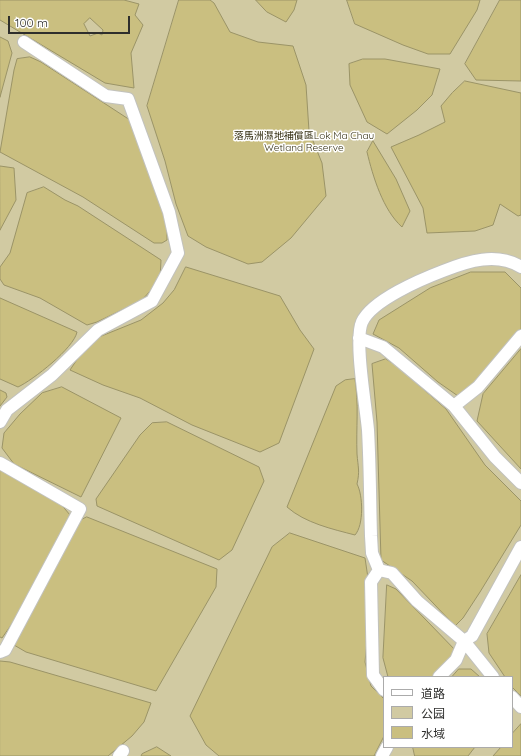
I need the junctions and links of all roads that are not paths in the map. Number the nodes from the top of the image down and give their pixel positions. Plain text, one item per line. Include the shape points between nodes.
1 (24, 42) dead end
2 (521, 267) edge
3 (521, 336) edge
4 (359, 338) junction
5 (454, 406) junction
6 (0, 422) edge
7 (0, 463) edge
8 (521, 483) edge
9 (521, 547) edge
10 (379, 570) junction
11 (464, 641) junction
12 (0, 652) edge
13 (440, 676) edge
14 (492, 676) edge
15 (383, 689) edge
16 (513, 698) edge
17 (521, 707) edge

1 - 6 lane via 106,96 128,99 170,212 178,253 152,301 98,330 52,375 7,410
2 - 4 lane via 510,260 479,260 413,283 372,310 362,321
3 - 5 lane via 478,387
4 - 5 lane via 383,347
4 - 10 lane via 368,431 372,553
5 - 8 lane via 495,457
7 - 12 lane via 80,509 4,650
9 - 11 lane via 472,636
10 - 11 lane via 392,573 417,601
10 - 15 lane via 371,582 373,675
11 - 13 lane via 456,660
11 - 14 lane
16 - 17 lane

